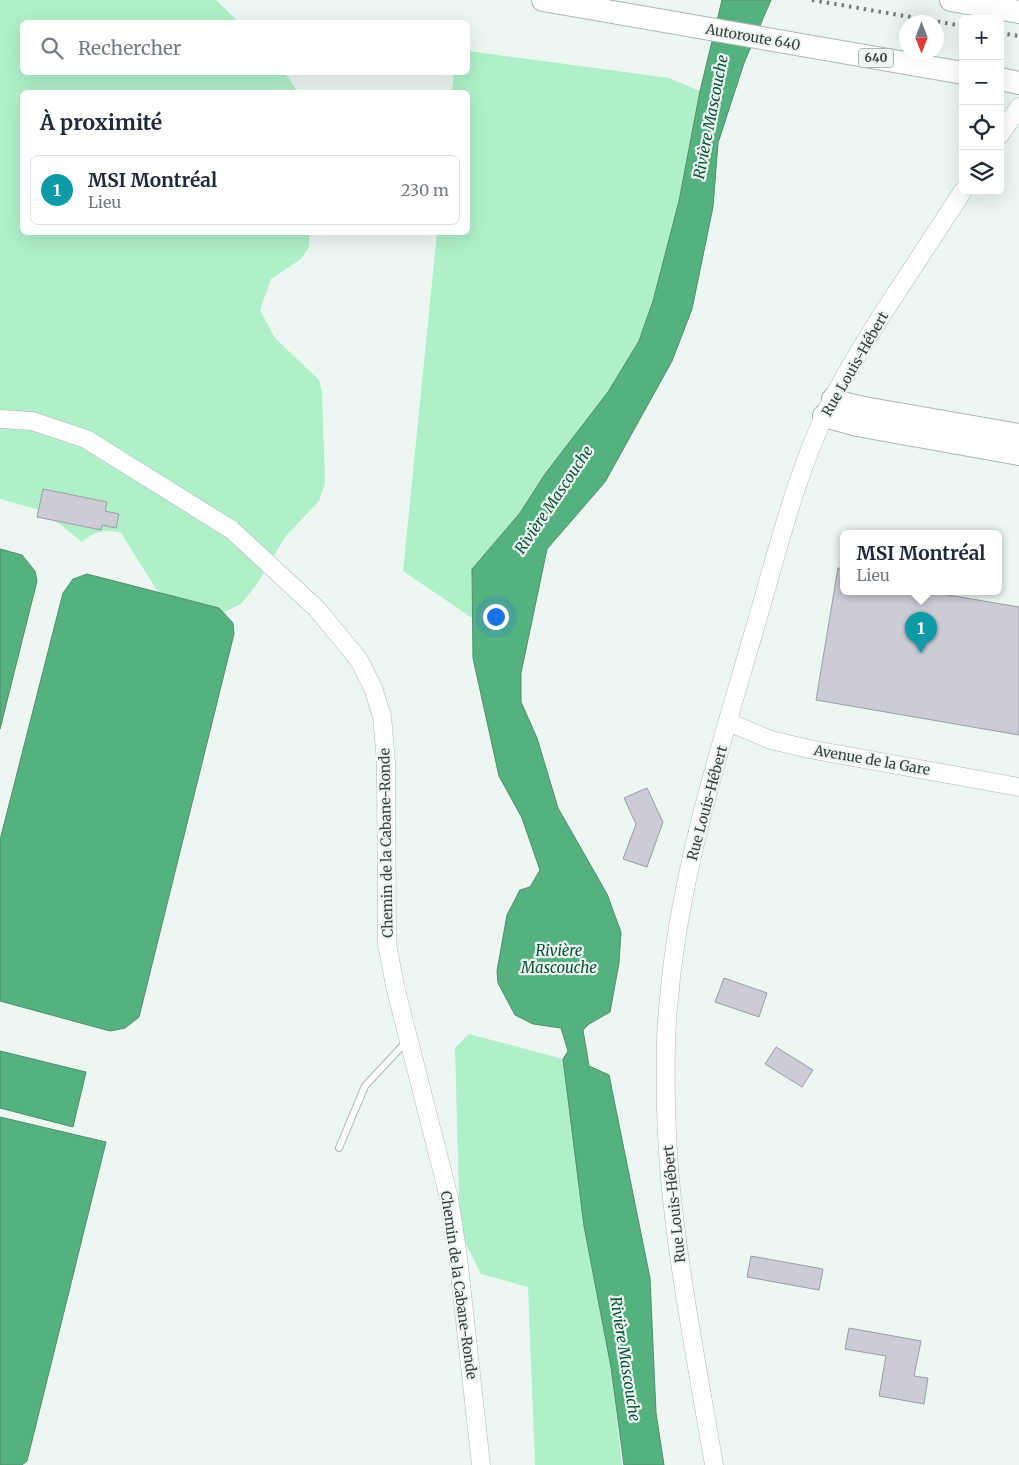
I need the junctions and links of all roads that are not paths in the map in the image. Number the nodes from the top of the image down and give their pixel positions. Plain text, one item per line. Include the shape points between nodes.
1 (543, 0) edge
2 (950, 0) edge
3 (1019, 12) edge
4 (959, 72) edge
5 (1017, 110) edge
6 (1004, 129) edge
7 (960, 195) edge
8 (829, 408) junction
9 (0, 419) edge
10 (1019, 435) edge
11 (1019, 454) edge
12 (728, 722) junction
13 (1019, 787) edge
14 (408, 1040) junction
15 (339, 1148) dead end
16 (481, 1465) edge
17 (714, 1465) edge

1 - 4 highway, Autoroute 640 / 640
2 - 3 highway
5 - 6 street
7 - 8 street, Rue Louis-Hébert via 872,330
8 - 10 highway via 846,404
8 - 11 highway via 857,425
8 - 12 street, Rue Louis-Hébert via 808,455 794,498
9 - 14 street, Chemin de la Cabane-Ronde via 32,421 86,439 232,530 317,609 360,660 382,716 386,763 387,944
12 - 13 street, Avenue de la Gare via 771,740 809,749
12 - 17 street, Rue Louis-Hébert via 696,838 680,913 666,1043 666,1120 674,1217
14 - 15 lane via 365,1086
14 - 16 street, Chemin de la Cabane-Ronde via 449,1198

